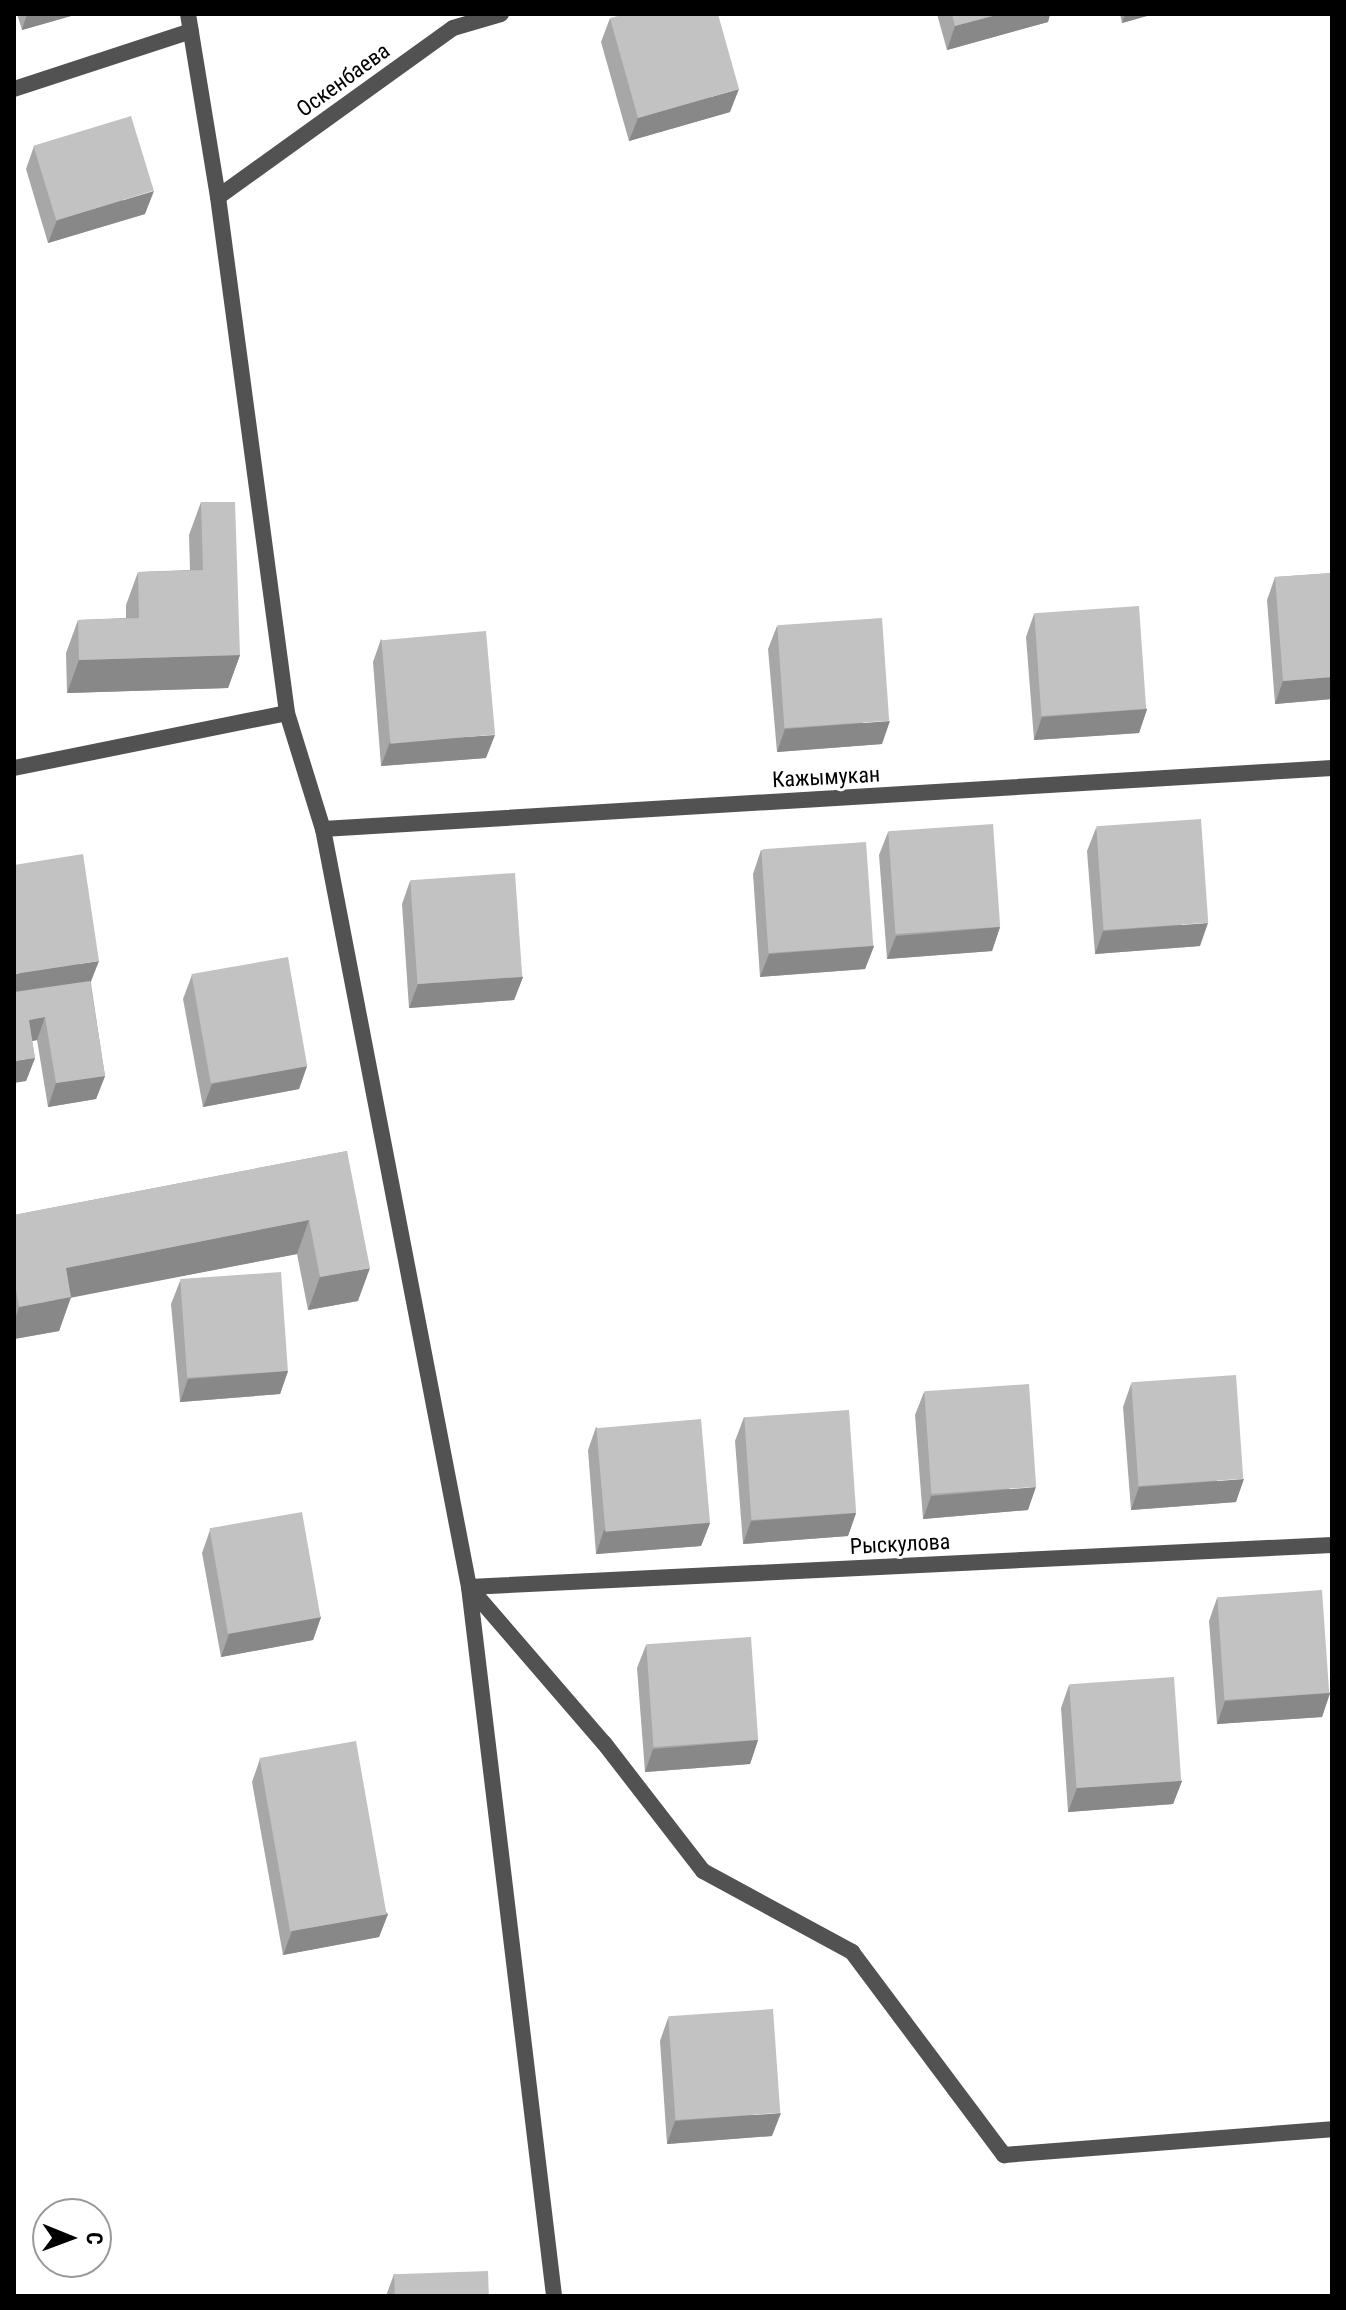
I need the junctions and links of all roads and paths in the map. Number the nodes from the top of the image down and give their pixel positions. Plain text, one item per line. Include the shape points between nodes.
1 (501, 14) edge
2 (189, 22) edge
3 (14, 89) edge
4 (218, 197) junction
5 (287, 713) junction
6 (14, 768) edge
7 (1332, 768) edge
8 (323, 829) junction
9 (1332, 1545) edge
10 (469, 1587) junction
11 (1332, 2129) edge
12 (554, 2296) edge

1 - 4 street, Оскенбаева via 453,28
2 - 3 street
2 - 4 street
4 - 5 street
5 - 6 street
5 - 8 street
7 - 8 street, Кажымукан
8 - 10 street
9 - 10 street, Рыскулова
10 - 11 street via 604,1743 703,1871 852,1952 1004,2155
10 - 12 street

